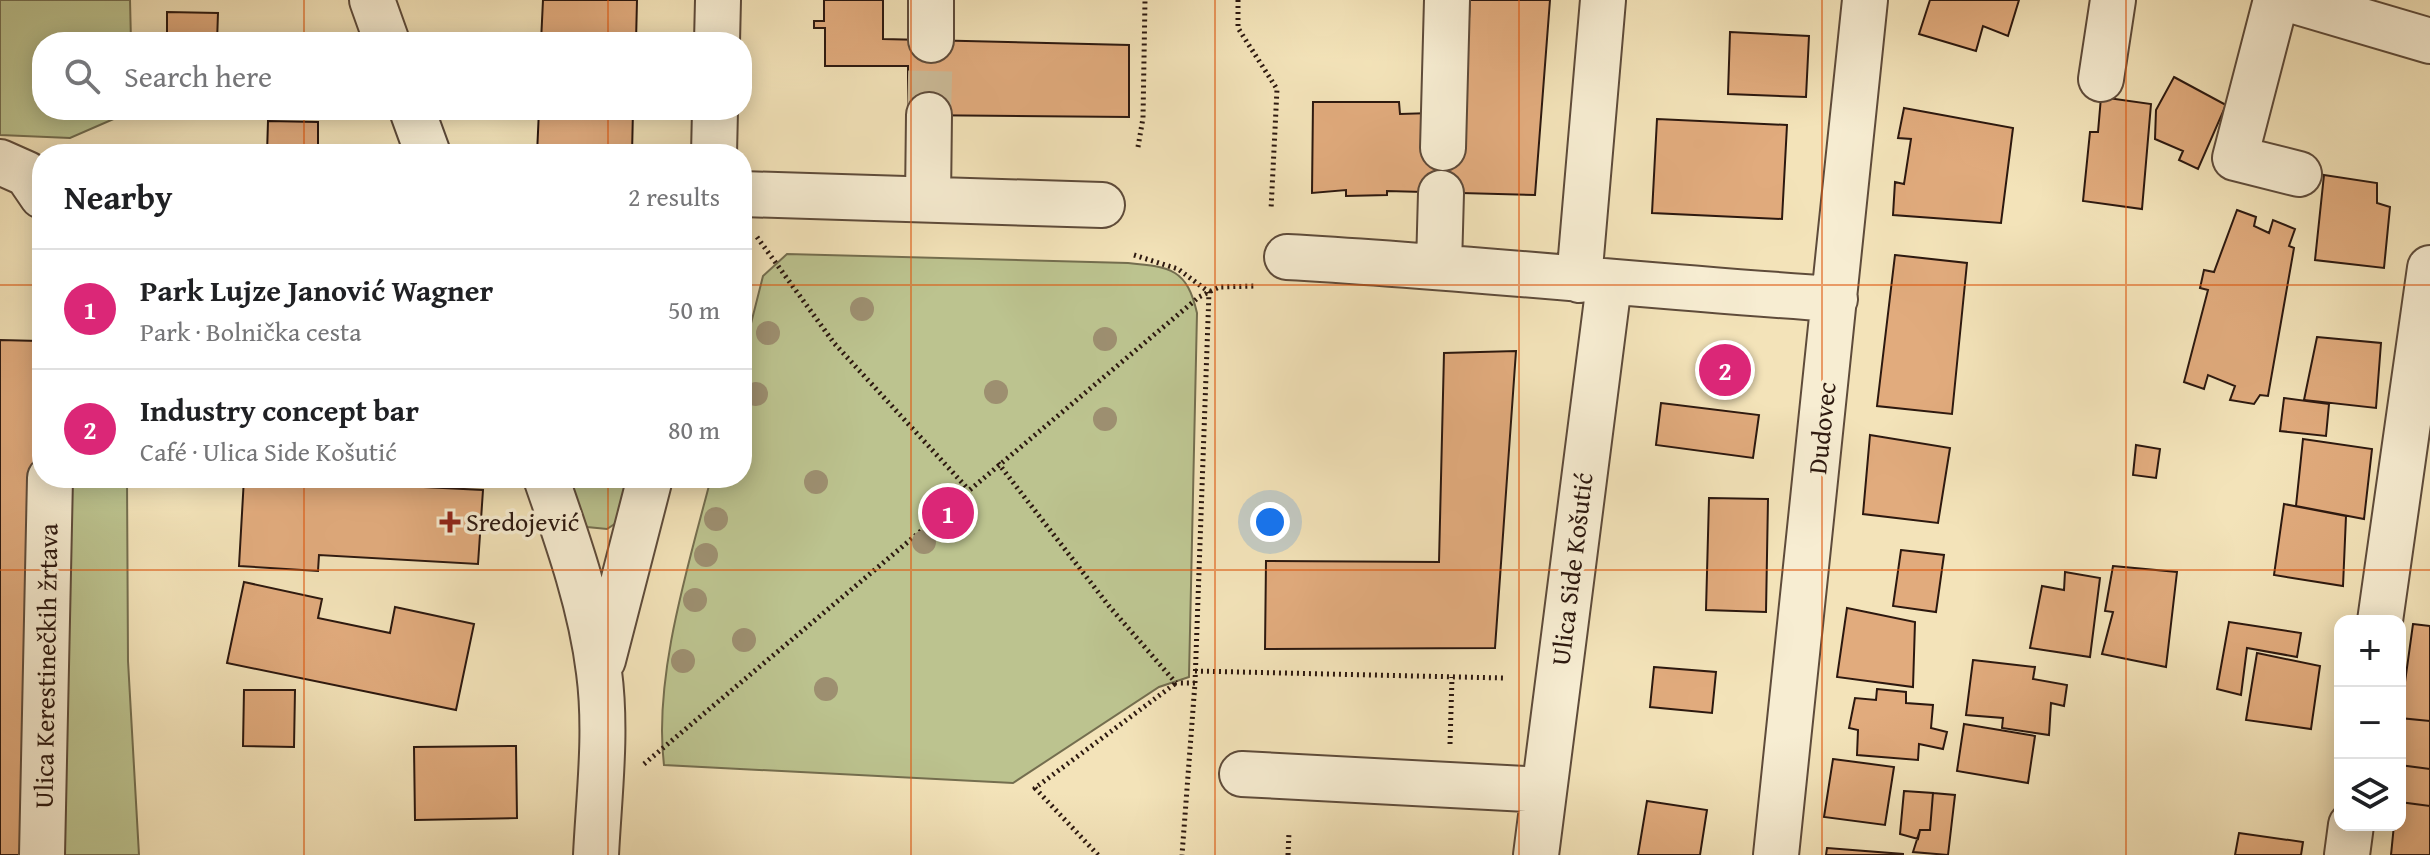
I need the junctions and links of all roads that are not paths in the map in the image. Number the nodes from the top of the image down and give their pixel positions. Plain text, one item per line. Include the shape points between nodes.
1 (372, 0) edge
2 (718, 0) edge
3 (1447, 0) edge
4 (1603, 0) edge
5 (1865, 0) edge
6 (2113, 0) edge
7 (2276, 0) edge
8 (2291, 0) edge
9 (383, 32) edge
10 (717, 32) edge
11 (2430, 41) edge
12 (2101, 79) dead end
13 (929, 115) tunnel mouth
14 (416, 120) edge
15 (715, 120) edge
16 (424, 144) edge
17 (714, 144) edge
18 (1443, 148) dead end
19 (0, 162) edge
20 (2299, 174) dead end
21 (32, 181) edge
22 (1441, 193) dead end
23 (928, 199) junction
24 (1102, 205) dead end
25 (752, 210) edge
26 (1439, 266) junction
27 (2430, 268) edge
28 (1276, 271) road end
29 (1594, 282) junction
30 (1835, 299) junction
31 (50, 488) edge
32 (549, 488) edge
33 (647, 488) edge
34 (2381, 615) edge
35 (600, 674) junction
36 (1242, 774) dead end
37 (1544, 790) junction
38 (2350, 831) edge
39 (42, 855) edge
40 (596, 855) edge
41 (1536, 855) edge
42 (1776, 855) edge
43 (2347, 855) edge

1 - 9 street
2 - 10 street
3 - 18 street
4 - 29 street, Ulica Side Košutić
5 - 30 street, Dudovec
6 - 12 street
7 - 20 street via 2235,158
8 - 11 street
13 - 23 street
14 - 16 street
15 - 17 street
19 - 21 street
22 - 26 street
23 - 24 street
23 - 25 street
26 - 28 street
26 - 29 street
27 - 34 street
29 - 30 street
29 - 37 street, Ulica Side Košutić
30 - 42 street, Dudovec
31 - 39 street, Ulica Kerestinečkih žrtava
32 - 35 street via 585,597
33 - 35 street
35 - 40 street via 602,767
36 - 37 street
37 - 41 street, Ulica Side Košutić
38 - 43 street

